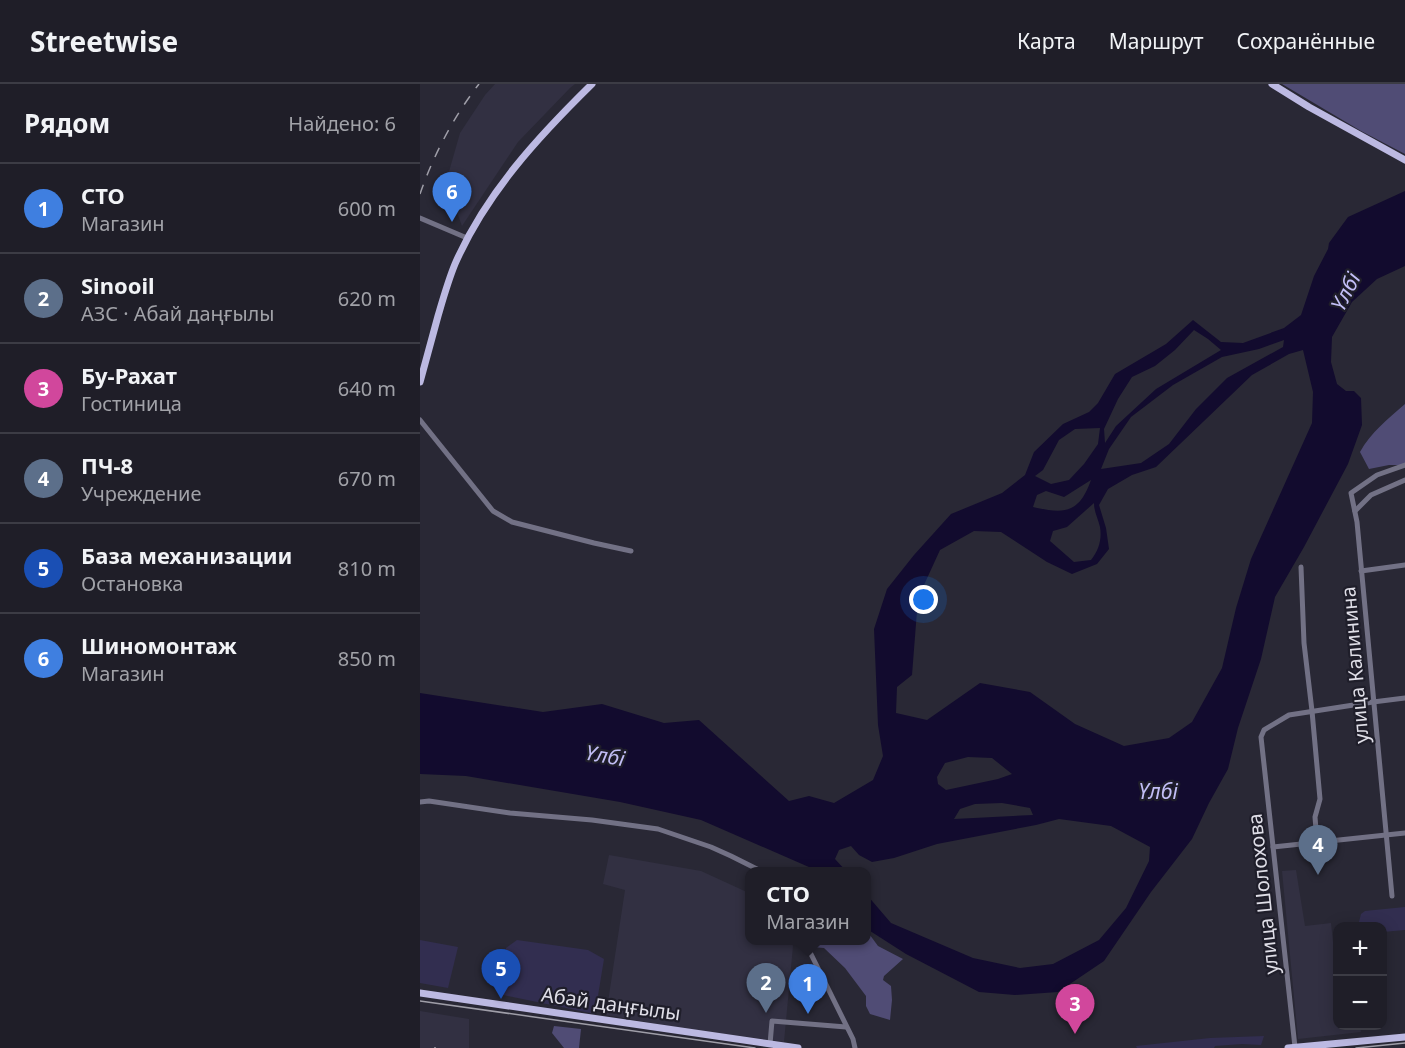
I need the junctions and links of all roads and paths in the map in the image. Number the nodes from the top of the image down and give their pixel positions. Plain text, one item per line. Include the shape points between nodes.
1 (592, 84) edge
2 (1272, 84) edge
3 (1405, 160) edge
4 (420, 218) edge
5 (467, 238) junction
6 (420, 382) edge
7 (420, 420) edge
8 (1405, 465) edge
9 (1405, 480) edge
10 (1355, 511) junction
11 (631, 550) dead end
12 (1405, 565) edge
13 (1301, 567) dead end
14 (1362, 571) junction
15 (1405, 698) edge
16 (1372, 702) junction
17 (1312, 711) junction
18 (420, 802) edge
19 (1405, 833) edge
20 (1385, 836) junction
21 (1317, 842) junction
22 (1273, 847) junction
23 (753, 867) edge
24 (1392, 896) dead end
25 (806, 945) edge
26 (420, 993) edge
27 (846, 1027) junction
28 (1405, 1037) edge
29 (770, 1044) junction
30 (1295, 1047) edge
31 (798, 1048) edge
32 (855, 1048) edge
33 (1288, 1048) edge

1 - 5 main road via 502,183
2 - 3 main road
4 - 5 street
5 - 6 main road via 445,294
7 - 11 street via 493,511 512,522
8 - 10 street, улица Калинина via 1377,475 1351,493
9 - 10 street via 1371,495
10 - 14 street, улица Калинина
12 - 14 street
13 - 17 street
14 - 16 street, улица Калинина
15 - 16 street
16 - 17 street
16 - 20 street, улица Калинина
17 - 21 street via 1320,799 1315,818
17 - 22 street, улица Шолохова via 1289,715 1264,730 1261,737
18 - 23 street via 658,829
19 - 20 street
20 - 21 street
20 - 24 street, улица Калинина
21 - 22 street
22 - 30 street, улица Шолохова
25 - 27 street
26 - 29 main road, Абай даңғылы
27 - 29 street via 772,1021
27 - 32 street
28 - 30 main road
29 - 31 main road, Абай даңғылы
30 - 33 main road

